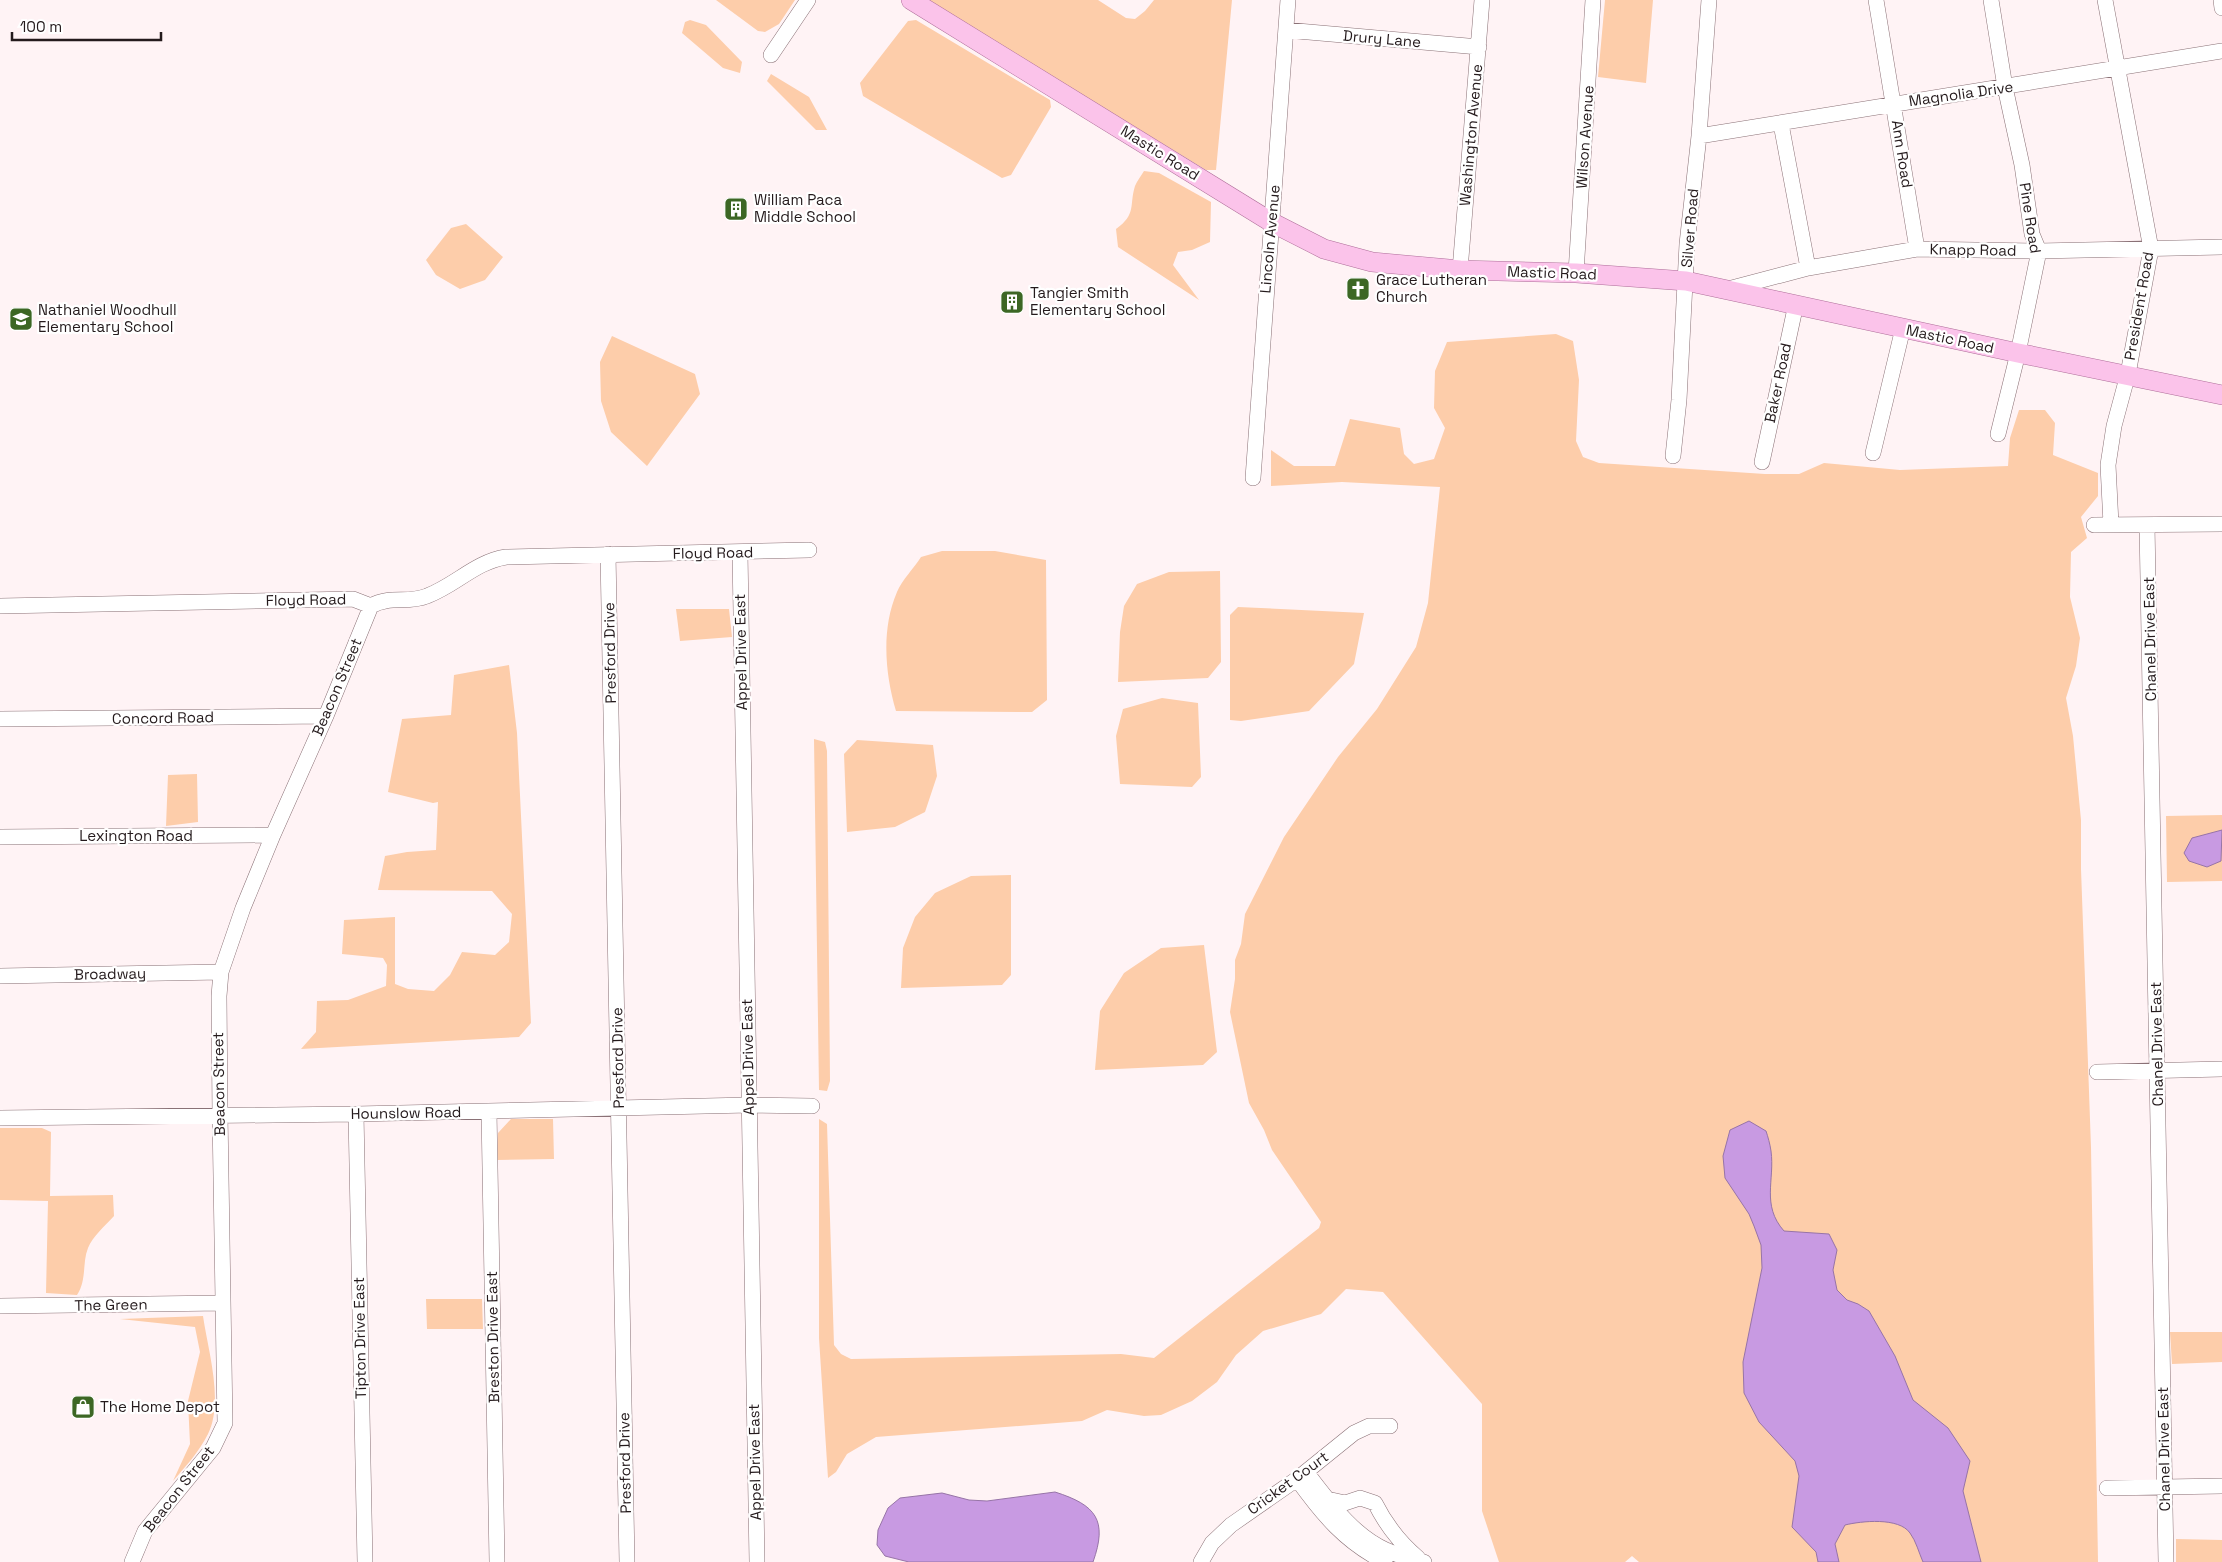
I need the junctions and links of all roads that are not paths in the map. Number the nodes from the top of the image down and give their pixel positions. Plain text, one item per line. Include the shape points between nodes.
1 (808, 0) edge
2 (911, 0) edge
3 (1288, 0) edge
4 (1482, 0) edge
5 (1593, 0) edge
6 (1709, 0) edge
7 (1876, 0) edge
8 (1991, 0) edge
9 (2106, 0) edge
10 (2221, 0) edge
11 (2222, 8) edge
12 (1286, 30) junction
13 (1479, 47) junction
14 (2222, 51) edge
15 (771, 55) dead end
16 (2117, 68) junction
17 (2005, 88) junction
18 (1893, 104) junction
19 (1781, 124) junction
20 (1699, 136) junction
21 (1271, 222) junction
22 (2222, 247) edge
23 (1917, 249) junction
24 (2151, 249) junction
25 (2039, 251) junction
26 (1808, 268) junction
27 (1460, 270) junction
28 (1576, 273) junction
29 (1686, 281) junction
30 (1728, 289) junction
31 (1796, 304) junction
32 (1903, 328) junction
33 (2018, 354) junction
34 (2128, 374) junction
35 (2222, 395) edge
36 (1998, 434) dead end
37 (1873, 453) dead end
38 (1673, 456) dead end
39 (1762, 462) dead end
40 (1253, 478) dead end
41 (2111, 524) junction
42 (2222, 524) edge
43 (2094, 525) dead end
44 (2147, 526) junction
45 (809, 550) dead end
46 (740, 553) junction
47 (608, 554) junction
48 (0, 606) edge
49 (371, 606) junction
50 (326, 716) junction
51 (0, 719) edge
52 (273, 835) junction
53 (0, 838) edge
54 (221, 972) junction
55 (0, 976) edge
56 (2222, 1069) edge
57 (2157, 1070) junction
58 (2097, 1072) dead end
59 (749, 1106) junction
60 (812, 1106) dead end
61 (619, 1108) junction
62 (489, 1111) junction
63 (356, 1114) junction
64 (220, 1115) junction
65 (0, 1118) edge
66 (223, 1303) junction
67 (0, 1306) edge
68 (1390, 1426) dead end
69 (1302, 1475) junction
70 (2222, 1486) edge
71 (2165, 1487) junction
72 (2107, 1488) dead end
73 (1340, 1514) junction
74 (132, 1562) edge
75 (365, 1562) edge
76 (497, 1562) edge
77 (627, 1562) edge
78 (757, 1562) edge
79 (1200, 1562) edge
80 (1385, 1562) edge
81 (1422, 1562) edge
82 (2166, 1562) edge

1 - 15 street
2 - 21 main road, Mastic Road
3 - 12 street, Lincoln Avenue
4 - 13 street, Washington Avenue
5 - 28 street, Wilson Avenue
6 - 20 street, Silver Road
7 - 18 street, Ann Road
8 - 17 street, Pine Road
9 - 16 street, President Road
10 - 11 street
12 - 13 street, Drury Lane
12 - 21 street, Lincoln Avenue
13 - 27 street, Washington Avenue
14 - 16 street, Magnolia Drive
16 - 17 street, Magnolia Drive
16 - 24 street, President Road
17 - 18 street, Magnolia Drive
17 - 25 street, Pine Road via 2022,165 2032,234
18 - 19 street, Magnolia Drive
18 - 23 street, Ann Road
19 - 20 street, Magnolia Drive
19 - 26 street
20 - 29 street, Silver Road
21 - 27 main road, Mastic Road via 1324,249 1346,256 1394,265
21 - 40 street, Lincoln Avenue
22 - 24 street, Knapp Road
23 - 25 street, Knapp Road
23 - 26 street, Knapp Road
24 - 25 street, Knapp Road
24 - 34 street, President Road
25 - 33 street, Pine Road
26 - 30 street, Knapp Road
27 - 28 main road, Mastic Road
28 - 29 main road, Mastic Road
29 - 30 main road, Mastic Road
29 - 38 street, Silver Road
30 - 31 main road, Mastic Road
31 - 32 main road, Mastic Road
31 - 39 street, Baker Road
32 - 33 main road, Mastic Road
32 - 37 street
33 - 34 main road, Mastic Road
33 - 36 street, Pine Road
34 - 35 main road, Mastic Road
34 - 41 street, President Road via 2114,426 2108,465
41 - 43 street
41 - 44 street
42 - 44 street
44 - 57 street, Chanel Drive East
45 - 46 street, Floyd Road
46 - 47 street, Floyd Road
46 - 59 street, Appel Drive East
47 - 49 street, Floyd Road via 490,560 426,597 382,600
47 - 61 street, Presford Drive
48 - 49 street, Floyd Road via 354,599
49 - 50 street, Beacon Street
50 - 51 street, Concord Road
50 - 52 street, Beacon Street
52 - 53 street, Lexington Road
52 - 54 street, Beacon Street
54 - 55 street, Broadway
54 - 64 street, Beacon Street
56 - 57 street
57 - 58 street
57 - 71 street, Chanel Drive East
59 - 60 street, Hounslow Road
59 - 61 street, Hounslow Road
59 - 78 street, Appel Drive East
61 - 62 street, Hounslow Road
61 - 77 street, Presford Drive
62 - 63 street, Hounslow Road
62 - 76 street, Breston Drive East
63 - 64 street, Hounslow Road
63 - 75 street, Tipton Drive East
64 - 65 street, Hounslow Road
64 - 66 street, Beacon Street
66 - 67 street, The Green
66 - 74 street, Beacon Street via 226,1423 213,1448 145,1531
68 - 69 street, Cricket Court via 1369,1426 1354,1433
69 - 73 street
69 - 73 street via 1323,1515
69 - 79 street, Cricket Court via 1231,1525 1212,1542
70 - 71 street
71 - 72 street
71 - 82 street, Chanel Drive East
73 - 80 street via 1360,1548
73 - 81 street via 1385,1550
73 - 81 street via 1360,1498 1375,1503 1384,1523

